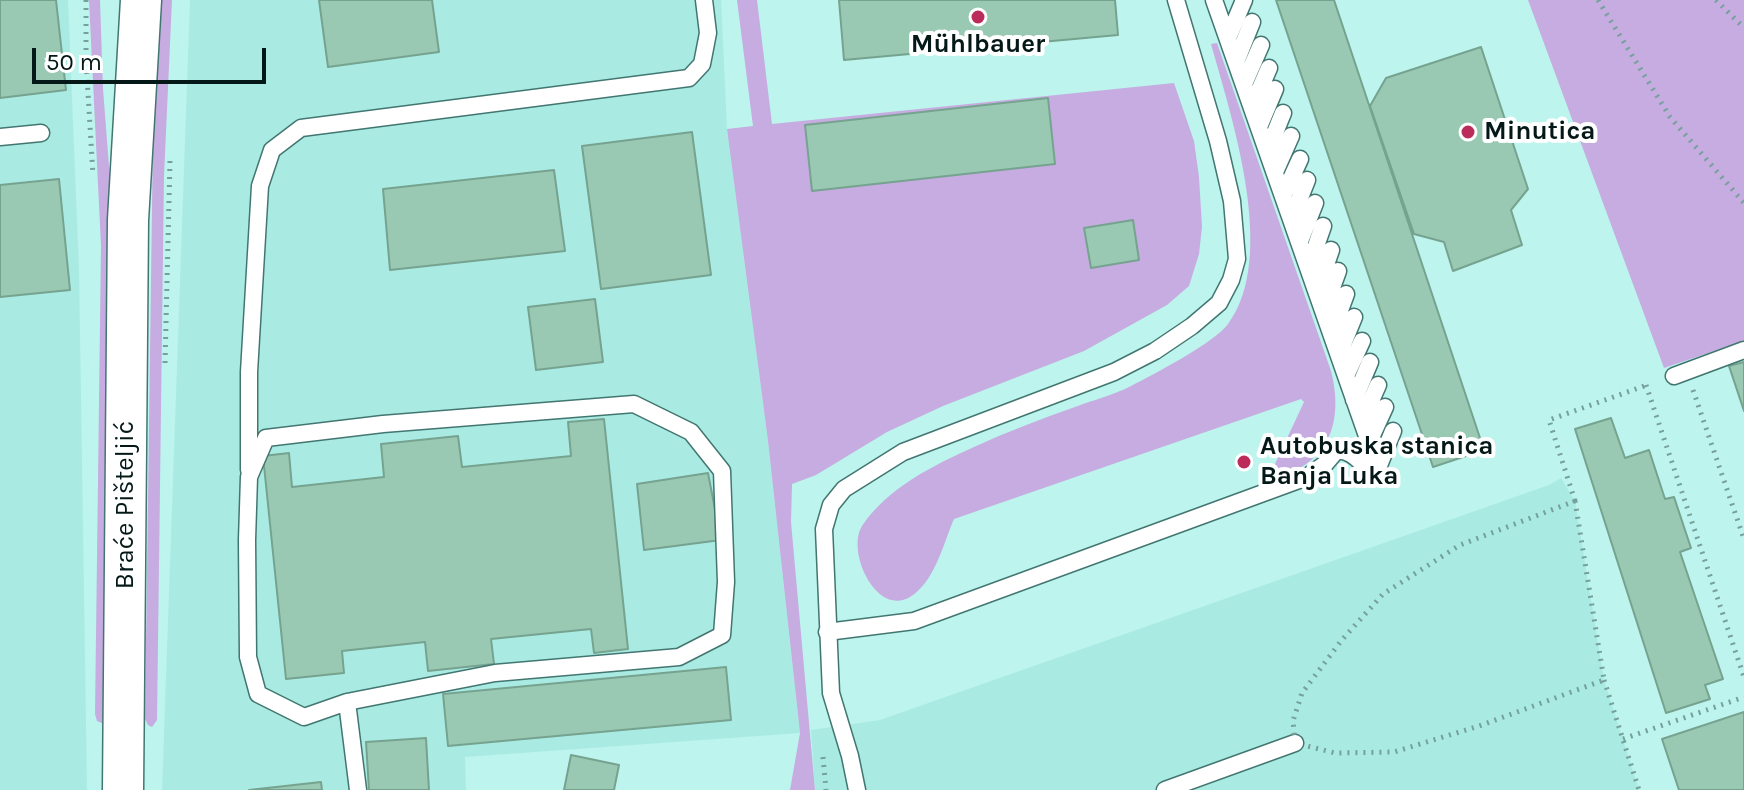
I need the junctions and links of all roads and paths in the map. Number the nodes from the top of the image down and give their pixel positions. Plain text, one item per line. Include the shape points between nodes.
1 (117, 0) edge
2 (141, 0) edge
3 (704, 0) edge
4 (1176, 0) edge
5 (1214, 0) edge
6 (1244, 0) edge
7 (1598, 0) edge
8 (1716, 0) edge
9 (1252, 22) dead end
10 (1744, 28) edge
11 (1228, 38) junction
12 (1261, 45) dead end
13 (1236, 62) junction
14 (1269, 68) dead end
15 (1244, 84) junction
16 (1275, 89) dead end
17 (1252, 107) junction
18 (1283, 113) dead end
19 (1259, 127) junction
20 (41, 133) dead end
21 (1291, 136) dead end
22 (0, 137) edge
23 (1268, 150) junction
24 (170, 157) dead end
25 (1300, 159) dead end
26 (1275, 172) junction
27 (1307, 180) dead end
28 (1284, 194) junction
29 (1315, 203) dead end
30 (1744, 203) edge
31 (1292, 218) junction
32 (128, 220) junction
33 (1323, 226) dead end
34 (1300, 241) junction
35 (1331, 250) dead end
36 (1309, 266) junction
37 (1338, 271) dead end
38 (1317, 290) junction
39 (1346, 294) dead end
40 (1324, 310) junction
41 (1354, 317) dead end
42 (1332, 332) junction
43 (1362, 341) dead end
44 (1744, 350) edge
45 (1339, 354) junction
46 (1370, 362) dead end
47 (1680, 373) junction
48 (1346, 376) junction
49 (165, 377) dead end
50 (1378, 385) dead end
51 (1646, 385) junction
52 (1354, 400) junction
53 (1385, 407) dead end
54 (1362, 421) junction
55 (1393, 431) dead end
56 (1369, 442) junction
57 (1378, 468) junction
58 (249, 477) junction
59 (1575, 501) junction
60 (1744, 539) edge
61 (827, 632) junction
62 (1744, 677) edge
63 (1604, 680) junction
64 (1744, 697) edge
65 (347, 702) junction
66 (1623, 739) junction
67 (1295, 743) junction
68 (123, 790) edge
69 (358, 790) edge
70 (857, 790) edge
71 (1165, 790) edge
72 (1639, 790) edge

1 - 32 street, Braće Pišteljić
2 - 32 street, Braće Pišteljić
3 - 58 lane via 705,49 702,64 689,78 301,128 272,150 260,186
4 - 61 lane via 1232,201 1237,259 1219,303 1155,351 1114,372 903,452 844,489 831,505 824,529
5 - 11 lane
6 - 11 lane
7 - 30 path via 1670,117
8 - 10 path
9 - 13 lane
11 - 13 lane
12 - 15 lane
13 - 15 lane
14 - 17 lane
15 - 17 lane
16 - 19 lane
17 - 19 lane
18 - 23 lane
19 - 23 lane
20 - 22 lane
21 - 26 lane
23 - 26 lane
24 - 49 path
25 - 28 lane
26 - 28 lane
27 - 31 lane
28 - 31 lane
29 - 34 lane
31 - 34 lane
32 - 68 street, Braće Pišteljić
33 - 36 lane
34 - 36 lane
35 - 38 lane
36 - 38 lane
37 - 40 lane
38 - 40 lane
39 - 42 lane
40 - 42 lane
41 - 45 lane
42 - 45 lane
43 - 48 lane
44 - 47 lane
45 - 48 lane
46 - 52 lane
47 - 51 path
47 - 60 path
48 - 52 lane
50 - 54 lane
51 - 59 path via 1549,420
51 - 62 path
52 - 54 lane
53 - 56 lane
54 - 56 lane
55 - 57 lane
56 - 57 lane
57 - 61 lane via 1376,475 1341,449 1307,477 914,621
58 - 65 lane via 248,657 258,694 304,717
58 - 65 lane via 266,438 634,404 691,432 722,471 722,635 679,657 495,673
59 - 63 path
59 - 67 path via 1460,545 1383,594 1302,693 1293,721
61 - 70 lane via 831,693
63 - 66 path
63 - 67 path via 1394,752 1335,753
64 - 66 path
65 - 69 lane
66 - 72 path
67 - 71 lane

